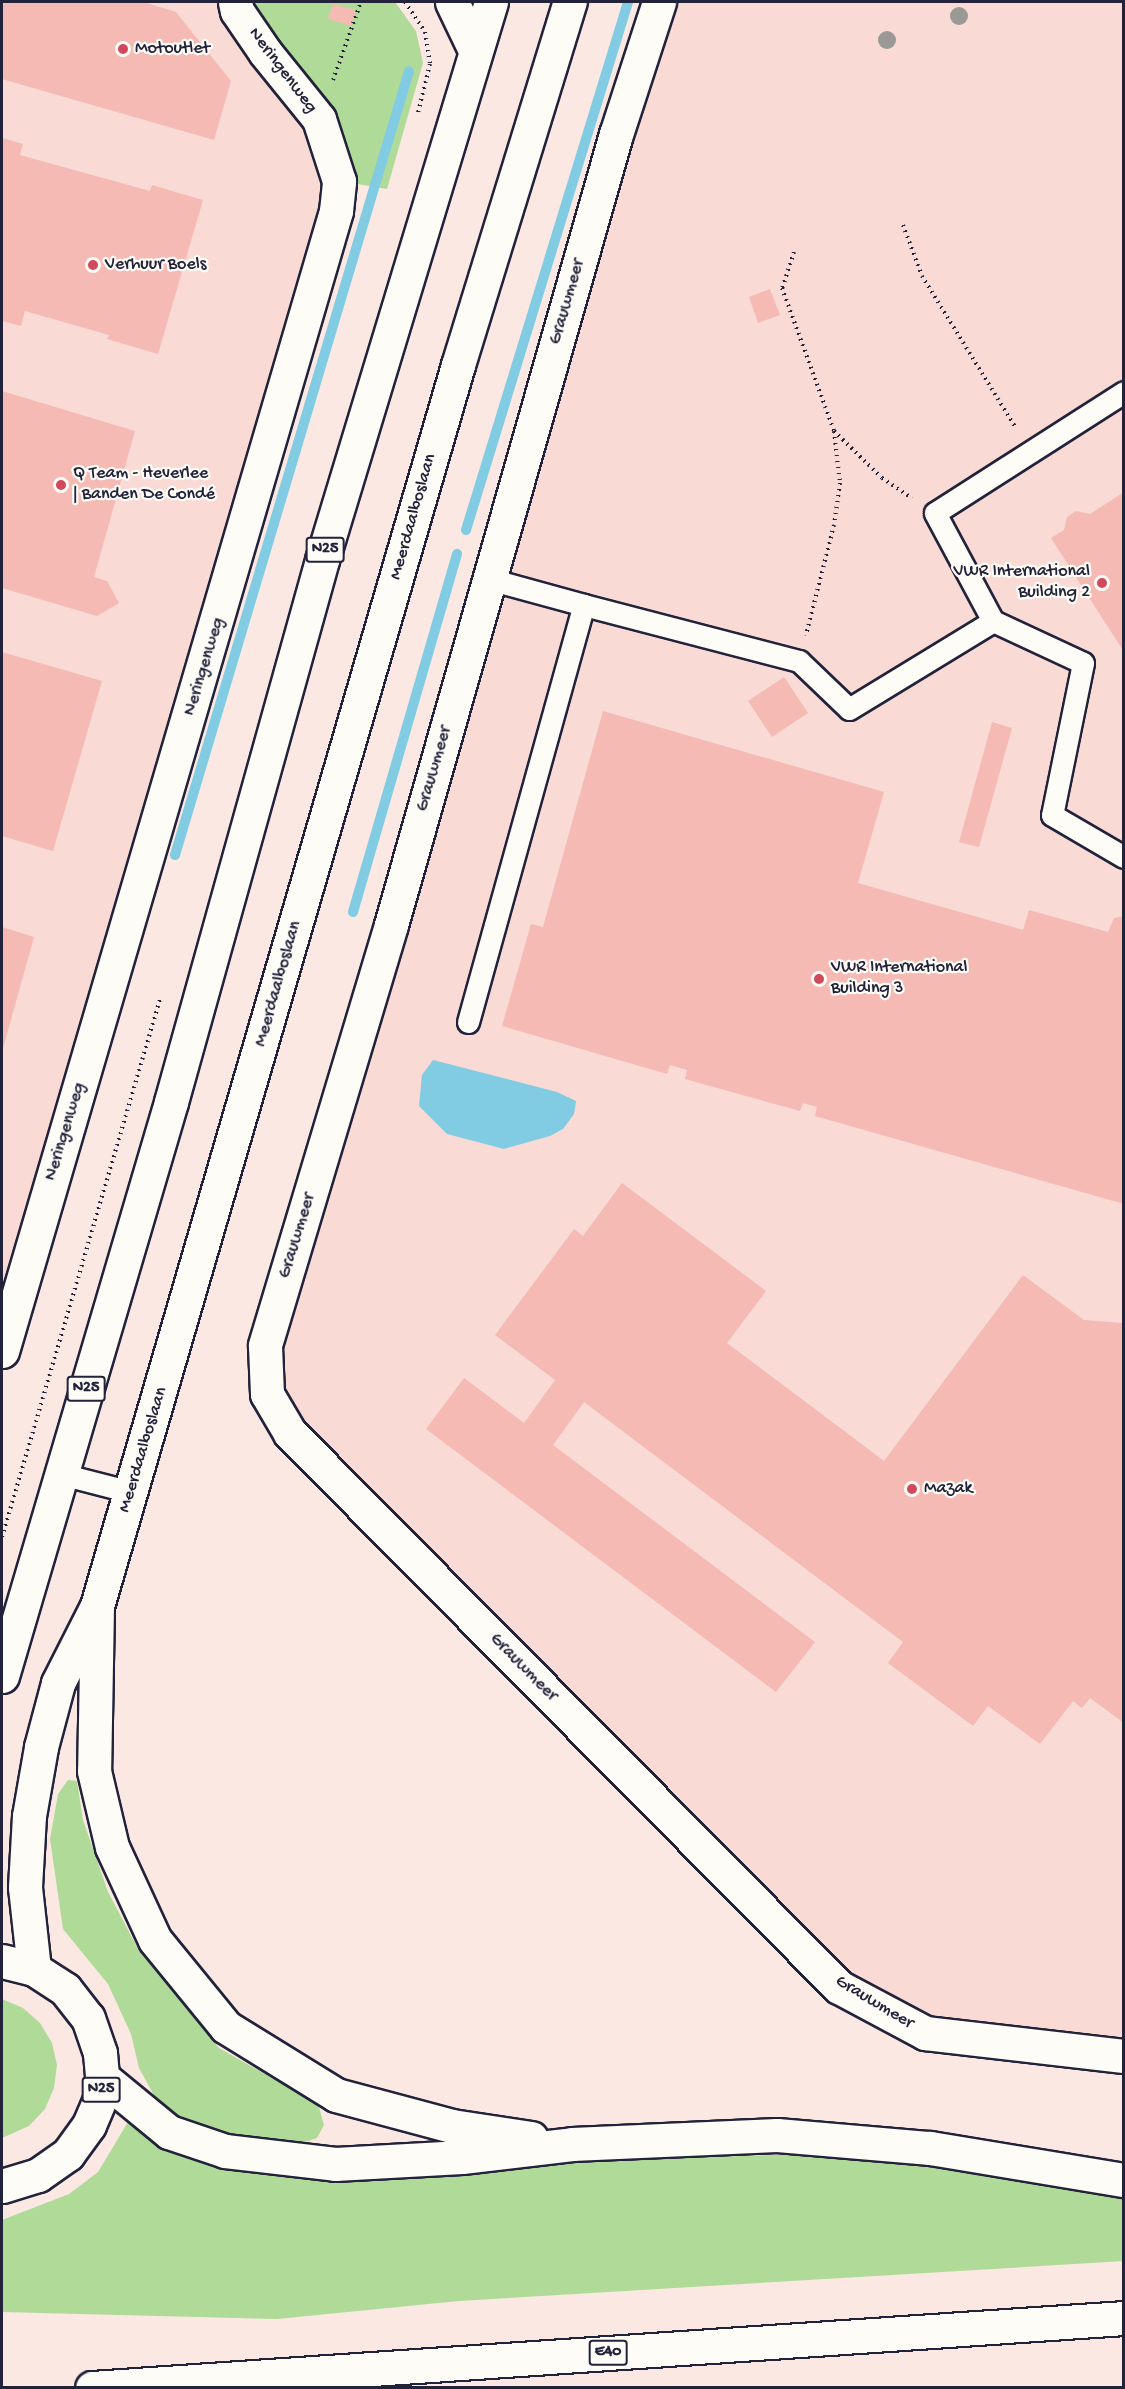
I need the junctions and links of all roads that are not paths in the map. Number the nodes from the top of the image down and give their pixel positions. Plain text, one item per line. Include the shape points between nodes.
1 (236, 2) edge
2 (452, 2) edge
3 (491, 2) edge
4 (552, 2) edge
5 (570, 2) edge
6 (659, 2) edge
7 (559, 33) junction
8 (475, 50) junction
9 (1124, 392) edge
10 (489, 579) junction
11 (584, 606) junction
12 (993, 621) junction
13 (1124, 856) edge
14 (468, 1022) dead end
15 (2, 1351) edge
16 (61, 1474) junction
17 (131, 1492) junction
18 (97, 1606) junction
19 (2, 1676) edge
20 (2, 1960) edge
21 (34, 1969) junction
22 (1124, 2056) edge
23 (102, 2077) junction
24 (572, 2144) junction
25 (1124, 2180) edge
26 (2, 2186) edge
27 (1124, 2318) edge
28 (92, 2388) edge

1 - 15 main road, Neringenweg via 237,11 265,52 315,115 339,181 336,211 271,444
2 - 8 main road
3 - 8 main road, N25
4 - 7 main road
5 - 7 main road, Meerdaalboslaan
6 - 10 main road, Grauwmeer via 616,134
7 - 17 main road, Meerdaalboslaan via 458,364
8 - 16 main road, N25 via 322,560 174,1090
9 - 12 lane via 935,513
10 - 11 lane
10 - 22 main road, Grauwmeer via 265,1346 267,1394 290,1433 839,1987 925,2033
11 - 12 lane via 799,661 849,709
11 - 14 lane
12 - 13 lane via 1083,663 1052,815
16 - 17 lane
16 - 19 main road, N25
17 - 18 main road, Meerdaalboslaan
18 - 21 main road, Meerdaalboslaan via 58,1683 29,1816 25,1887
18 - 24 main road via 94,1771 112,1847 155,1940 226,2027 336,2095 452,2126
20 - 21 main road, N25
21 - 23 main road, N25 via 64,1989 88,2018 100,2053
23 - 24 main road via 169,2132 225,2151 335,2164 462,2157
23 - 26 main road, N25 via 100,2100 89,2125 68,2154 38,2175
24 - 25 main road via 777,2136 930,2148
27 - 28 main road, E40

